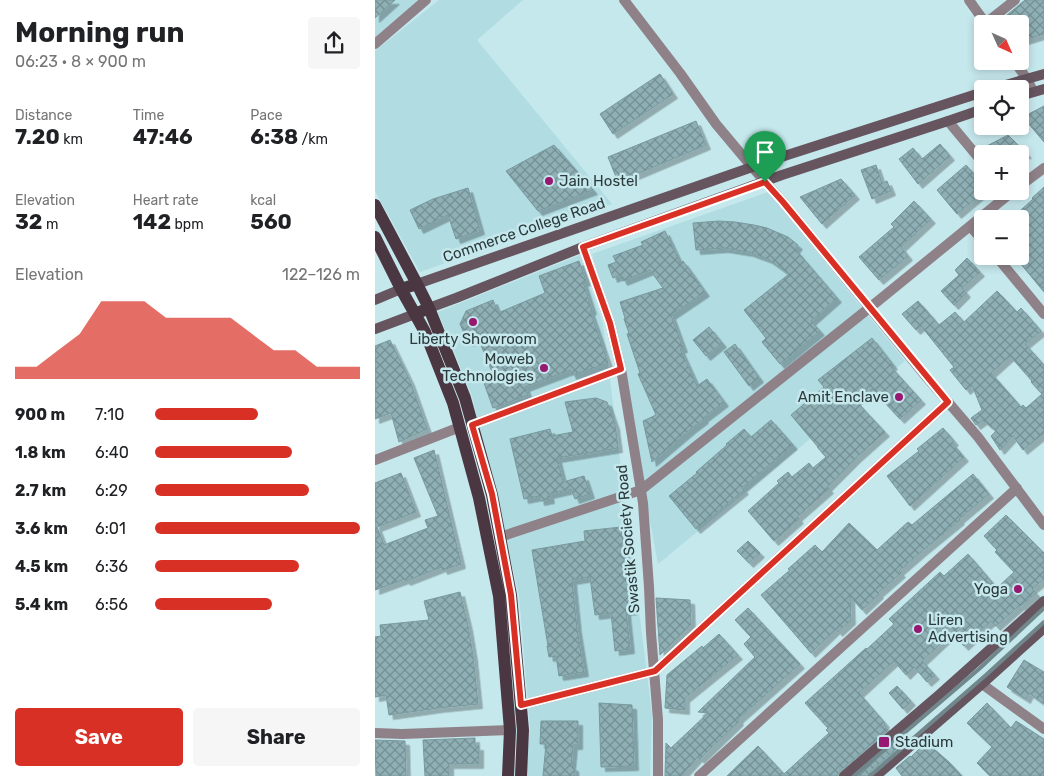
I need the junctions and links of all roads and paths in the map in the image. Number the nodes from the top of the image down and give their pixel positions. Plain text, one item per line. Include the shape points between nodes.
1 (426, 0) edge
2 (625, 0) edge
3 (969, 0) edge
4 (1015, 0) edge
5 (980, 15) edge
6 (996, 15) edge
7 (375, 44) edge
8 (1020, 70) edge
9 (1044, 74) edge
10 (1027, 79) junction
11 (1024, 80) edge
12 (1044, 89) edge
13 (1033, 91) junction
14 (1029, 93) edge
15 (974, 95) edge
16 (974, 112) edge
17 (948, 121) junction
18 (974, 152) edge
19 (752, 167) junction
20 (1044, 168) edge
21 (1029, 179) edge
22 (765, 182) junction
23 (1000, 200) edge
24 (375, 205) edge
25 (970, 226) junction
26 (974, 230) edge
27 (375, 237) edge
28 (583, 247) junction
29 (1003, 265) edge
30 (417, 284) junction
31 (401, 289) junction
32 (375, 300) edge
33 (429, 308) junction
34 (869, 308) junction
35 (415, 314) junction
36 (1044, 314) edge
37 (375, 329) edge
38 (621, 369) junction
39 (948, 402) junction
40 (466, 426) junction
41 (375, 460) edge
42 (1017, 488) junction
43 (641, 490) junction
44 (1044, 525) edge
45 (500, 537) junction
46 (1044, 601) edge
47 (1044, 628) edge
48 (655, 671) junction
49 (982, 684) junction
50 (521, 705) junction
51 (1044, 729) edge
52 (510, 730) junction
53 (375, 733) edge
54 (508, 776) edge
55 (521, 776) edge
56 (658, 776) edge
57 (699, 776) edge
58 (844, 776) edge
59 (877, 776) edge

1 - 7 street
2 - 19 street via 716,124
3 - 5 street
4 - 6 street
8 - 10 street
9 - 10 main road
10 - 11 main road
10 - 13 street
12 - 13 main road
13 - 14 main road
15 - 19 main road, Commerce College Road
16 - 17 main road
17 - 18 street
17 - 22 main road
19 - 22 street
19 - 30 main road, Commerce College Road
20 - 21 street
22 - 28 main road
22 - 34 street
23 - 25 street
24 - 30 main road
25 - 26 street
25 - 34 street
27 - 31 main road
28 - 33 main road
28 - 38 street, Swastik Society Road via 610,323
29 - 36 street
30 - 31 main road
30 - 33 main road
31 - 32 main road
31 - 35 main road
33 - 35 main road
33 - 40 main road via 465,398
34 - 39 street
34 - 43 street
35 - 37 main road
35 - 40 main road
38 - 40 street
38 - 43 street, Swastik Society Road
39 - 42 street
39 - 48 street
40 - 41 street
40 - 45 main road via 492,494
40 - 52 main road via 499,596
42 - 44 street
42 - 57 street
43 - 45 street
43 - 48 street, Swastik Society Road
45 - 50 main road via 511,595
46 - 58 main road
47 - 49 main road
48 - 50 street
48 - 56 street, Swastik Society Road
49 - 51 street
49 - 59 main road
50 - 55 main road
52 - 53 street
52 - 54 main road

